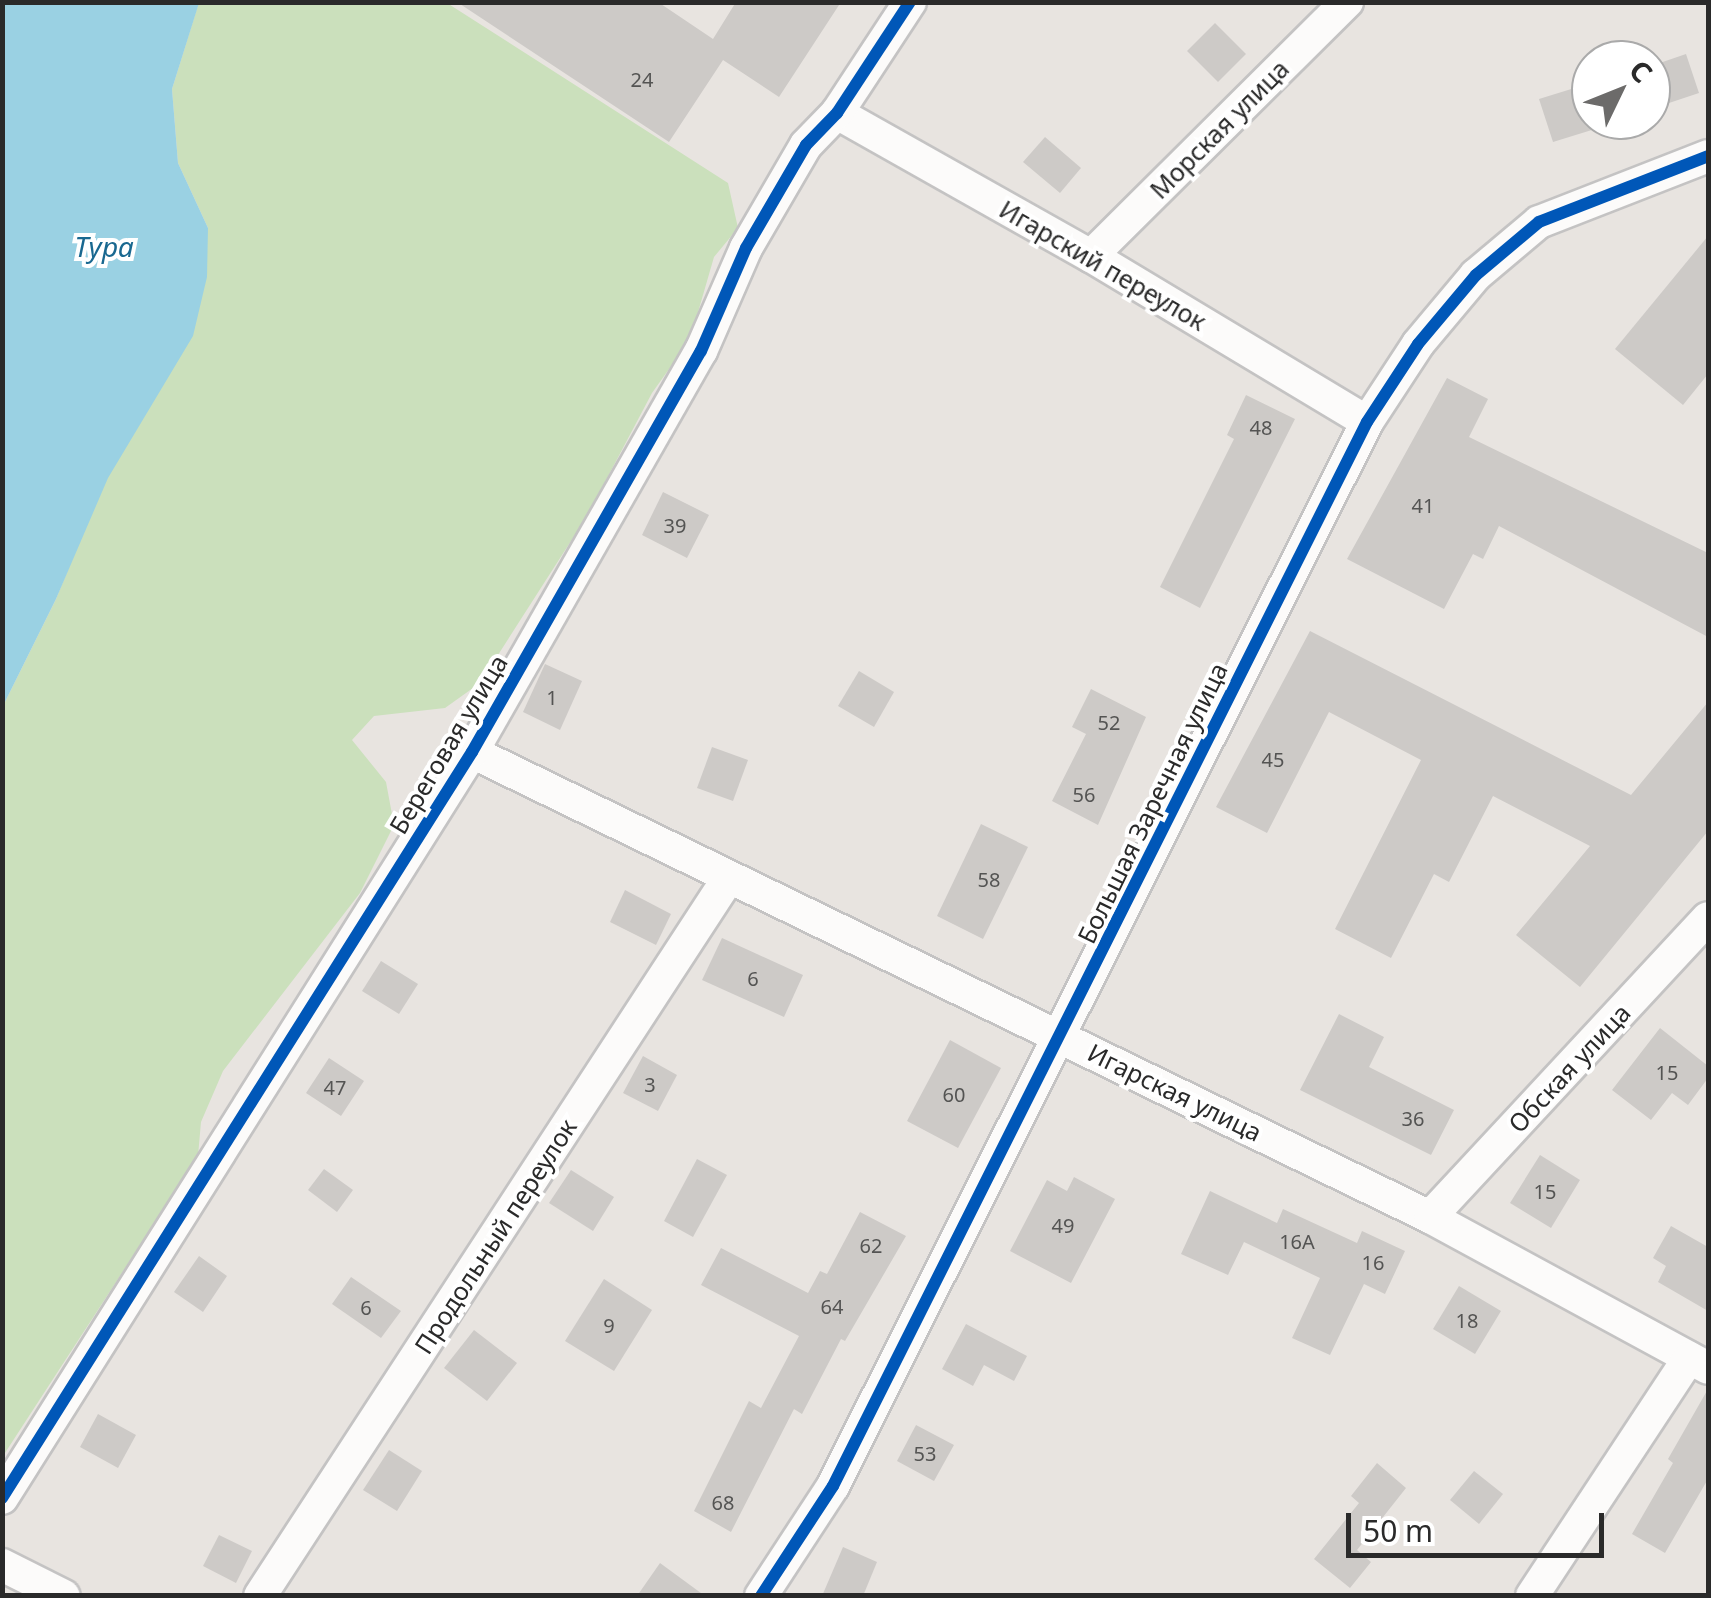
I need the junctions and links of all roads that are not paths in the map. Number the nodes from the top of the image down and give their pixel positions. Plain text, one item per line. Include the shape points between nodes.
1 (910, 2) edge
2 (1347, 2) edge
3 (837, 113) junction
4 (1708, 156) edge
5 (1091, 256) junction
6 (1367, 422) junction
7 (472, 752) junction
8 (729, 877) junction
9 (1708, 918) edge
10 (1061, 1037) junction
11 (1430, 1218) junction
12 (1699, 1363) edge
13 (2, 1498) edge
14 (2, 1565) edge
15 (64, 1596) edge
16 (260, 1596) edge
17 (761, 1596) edge
18 (1532, 1596) edge

1 - 3 street, Береговая улица
2 - 5 street, Морская улица
3 - 5 street, Игарский переулок
3 - 7 street, Береговая улица via 806,146 746,248 701,351
4 - 6 street, Большая Заречная улица via 1539,222 1476,275 1418,344
5 - 6 street, Игарский переулок
6 - 10 street, Большая Заречная улица
7 - 8 street, Игарская улица
7 - 13 street, Береговая улица
8 - 10 street, Игарская улица
8 - 16 street, Продольный переулок
9 - 11 street, Обская улица
10 - 11 street, Игарская улица
10 - 17 street, Большая Заречная улица via 833,1486
11 - 12 street, Игарская улица
12 - 18 street
14 - 15 street

